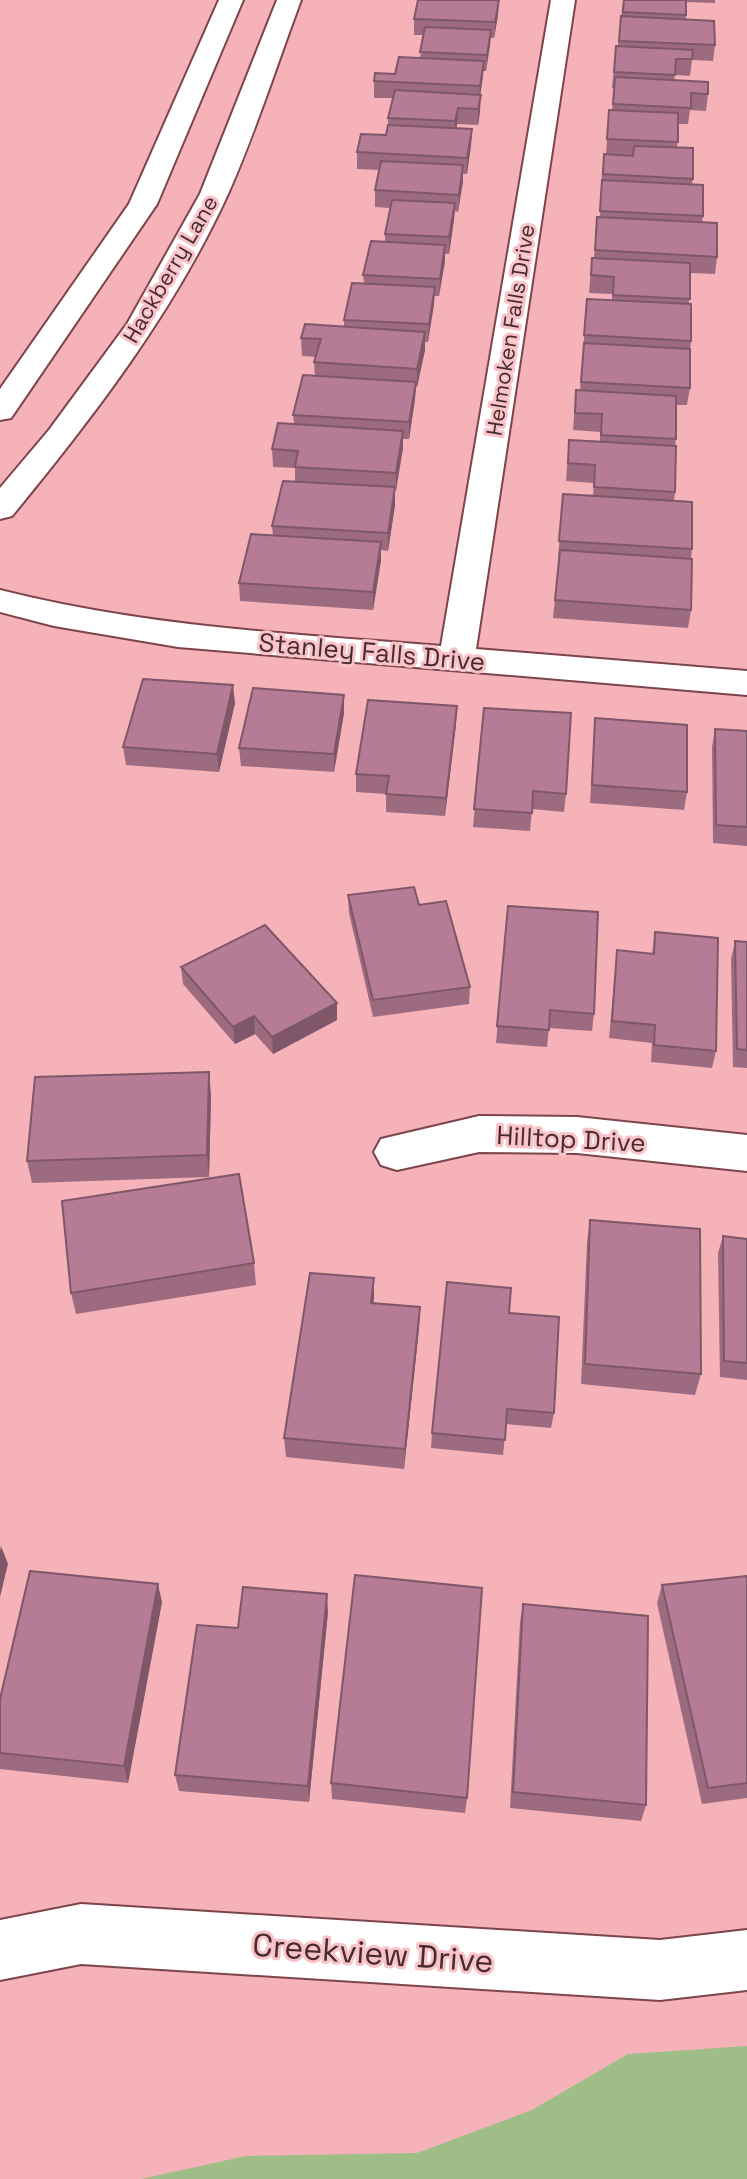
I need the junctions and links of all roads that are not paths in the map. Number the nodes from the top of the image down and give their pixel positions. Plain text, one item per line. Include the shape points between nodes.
1 (231, 0) edge
2 (289, 0) edge
3 (563, 0) edge
4 (0, 411) edge
5 (0, 509) edge
6 (0, 601) edge
7 (457, 659) junction
8 (747, 683) edge
9 (397, 1152) dead end
10 (747, 1153) edge
11 (0, 1950) edge
12 (747, 1960) edge

1 - 4 street via 143,204
2 - 5 street, Hackberry Lane via 214,194 141,326
3 - 7 street, Helmoken Falls Drive
6 - 7 street, Stanley Falls Drive via 178,636
7 - 8 street, Stanley Falls Drive
9 - 10 street, Hilltop Drive via 479,1134 577,1135
11 - 12 street, Creekview Drive via 81,1934 660,1970

